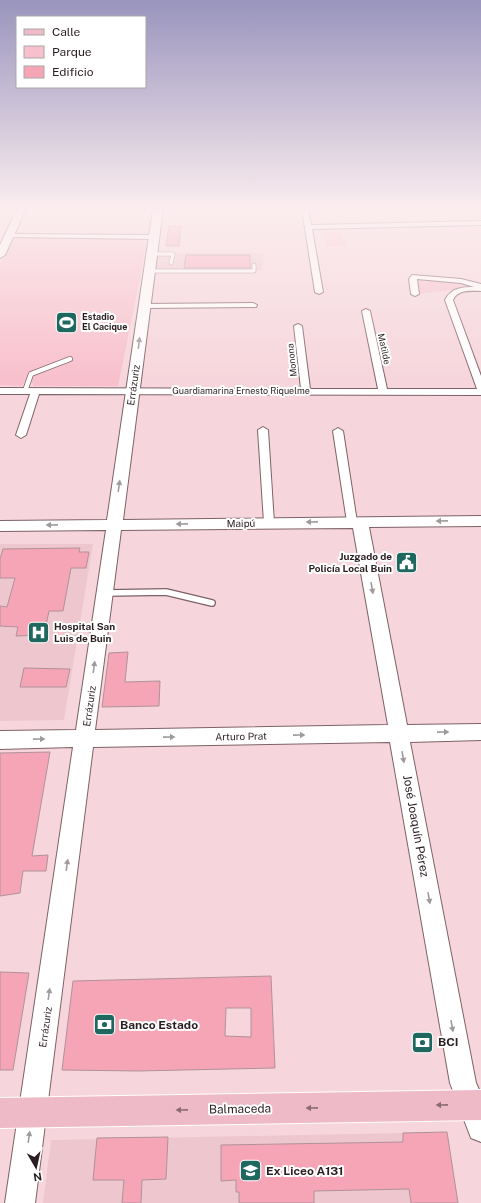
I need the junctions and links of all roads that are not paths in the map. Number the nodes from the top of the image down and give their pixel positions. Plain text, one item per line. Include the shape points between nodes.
1 (149, 265) edge
2 (254, 265) dead end
3 (314, 265) edge
4 (148, 271) junction
5 (481, 286) edge
6 (481, 289) edge
7 (318, 292) dead end
8 (415, 294) dead end
9 (144, 306) junction
10 (253, 306) dead end
11 (366, 311) dead end
12 (298, 326) dead end
13 (70, 359) dead end
14 (481, 388) edge
15 (133, 390) junction
16 (0, 391) edge
17 (25, 391) junction
18 (35, 391) junction
19 (306, 391) junction
20 (383, 391) junction
21 (481, 392) edge
22 (263, 430) dead end
23 (338, 431) dead end
24 (21, 435) dead end
25 (481, 520) edge
26 (356, 522) junction
27 (269, 523) junction
28 (114, 525) junction
29 (1, 528) edge
30 (104, 593) junction
31 (212, 603) dead end
32 (481, 732) edge
33 (398, 733) junction
34 (84, 739) junction
35 (0, 740) edge
36 (33, 1112) junction
37 (0, 1113) edge
38 (478, 1113) edge
39 (20, 1203) edge

1 - 4 street, Errázuriz
2 - 4 lane via 254,271
3 - 7 street
4 - 9 street, Errázuriz
5 - 8 street via 461,281 415,277
6 - 14 street via 454,293 450,297
9 - 10 street
15 -> 9 street, Errázuriz
11 - 20 street, Matilde
12 - 19 street, Monona
13 - 17 lane via 32,372
15 - 18 street, Guardiamarina Ernesto Riquelme
15 - 19 street, Guardiamarina Ernesto Riquelme
28 -> 15 street, Errázuriz
16 - 17 street, Guardiamarina Ernesto Riquelme
17 - 18 street, Guardiamarina Ernesto Riquelme
18 - 24 street
19 - 20 street, Guardiamarina Ernesto Riquelme
20 - 21 street, Guardiamarina Ernesto Riquelme
22 - 27 street
23 - 26 street
25 -> 26 street, Maipú
26 -> 27 street, Maipú
26 -> 33 street, José Joaquín Pérez
27 -> 28 street, Maipú
28 -> 29 street, Maipú
28 - 30 street, Errázuriz
30 - 31 lane via 166,592
34 -> 30 street, Errázuriz
33 -> 32 street, Arturo Prat
34 -> 33 street, Arturo Prat
33 -> 38 street, José Joaquín Pérez via 463,1083
35 -> 34 street, Arturo Prat
36 -> 34 street, Errázuriz
36 - 37 main road, Balmaceda
38 -> 36 main road, Balmaceda
39 -> 36 street, Errázuriz

